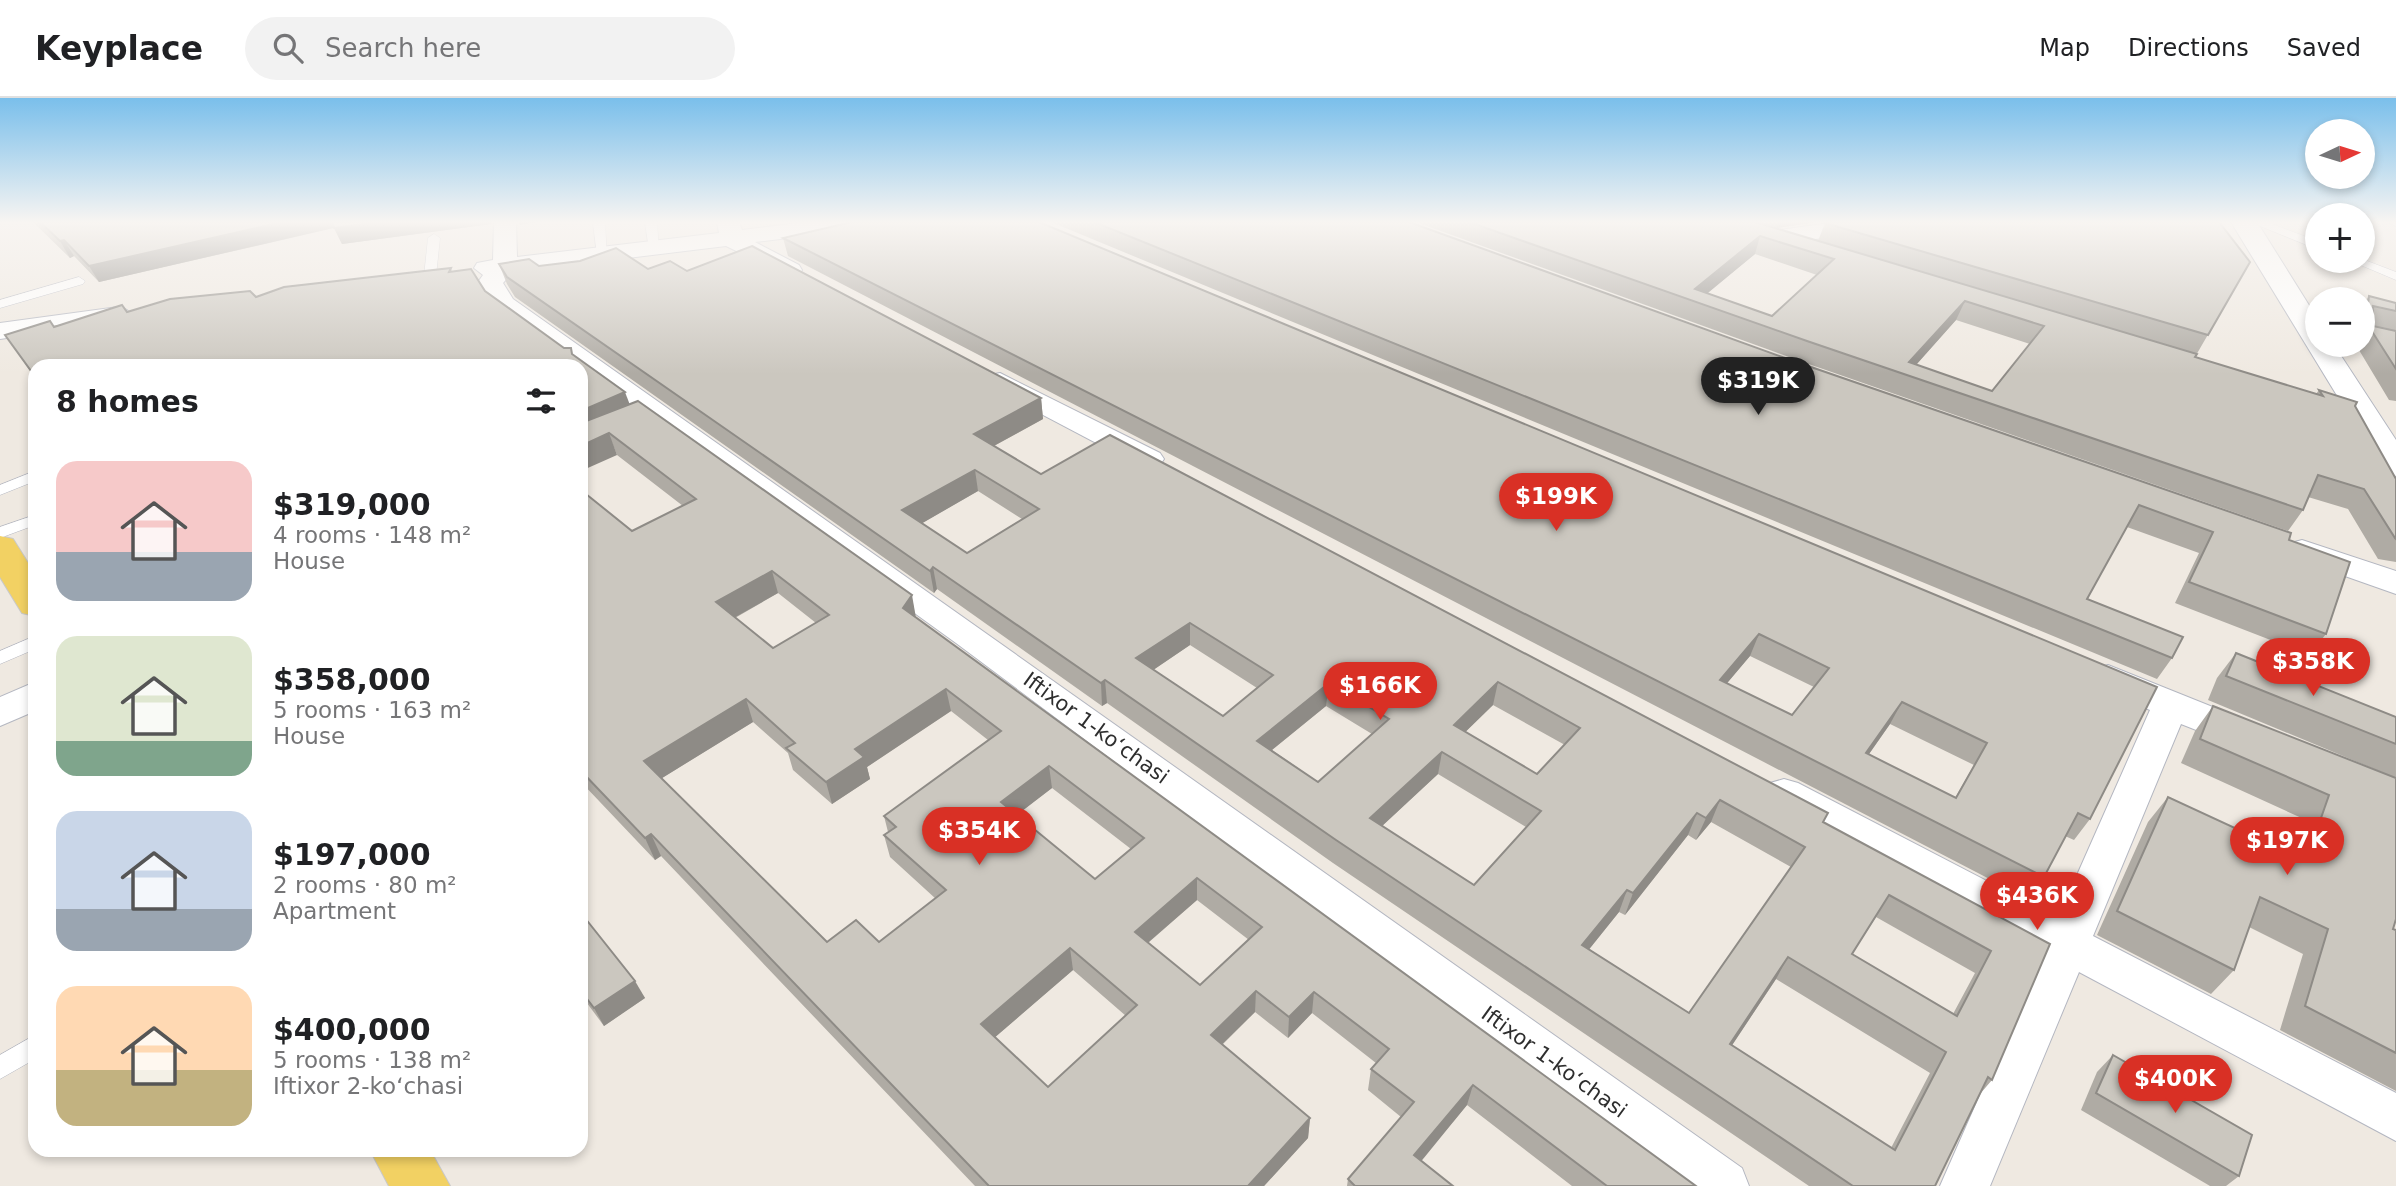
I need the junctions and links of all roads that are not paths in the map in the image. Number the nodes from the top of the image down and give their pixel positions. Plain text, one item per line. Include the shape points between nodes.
1 (430, 273) edge
2 (455, 273) edge
3 (499, 273) edge
4 (798, 273) edge
5 (2276, 273) edge
6 (430, 276) junction
7 (402, 279) edge
8 (79, 281) dead end
9 (819, 286) edge
10 (0, 304) edge
11 (139, 313) edge
12 (2305, 317) edge
13 (0, 331) edge
14 (2329, 357) edge
15 (571, 359) edge
16 (967, 364) edge
17 (589, 374) edge
18 (2325, 405) edge
19 (2365, 417) junction
20 (2396, 466) edge
21 (1178, 474) edge
22 (28, 480) edge
23 (0, 490) edge
24 (28, 525) edge
25 (2277, 541) edge
26 (0, 545) edge
27 (2396, 583) edge
28 (28, 592) edge
29 (28, 645) edge
30 (0, 658) edge
31 (2080, 666) edge
32 (28, 699) edge
33 (2171, 704) junction
34 (0, 713) edge
35 (2271, 746) edge
36 (1758, 780) edge
37 (2067, 943) junction
38 (28, 1050) edge
39 (0, 1068) edge
40 (2396, 1118) edge
41 (402, 1157) edge
42 (422, 1186) edge
43 (1724, 1186) edge
44 (1965, 1186) edge

1 - 6 lane
2 - 6 street
3 - 15 street, Iftixor 1-koʻchasi via 490,282 504,304
4 - 9 street
5 - 12 street
6 - 7 street
8 - 10 lane
11 - 13 street
14 - 19 street
16 - 21 street
17 - 43 street, Iftixor 1-koʻchasi via 968,635
18 - 19 street
19 - 20 street
22 - 23 lane
24 - 26 lane
25 - 27 street
26 - 28 main road
29 - 30 lane
31 - 33 street
32 - 34 street
33 - 35 street
33 - 37 street
36 - 37 street
37 - 40 street
37 - 44 street
38 - 39 lane
41 - 42 main road

